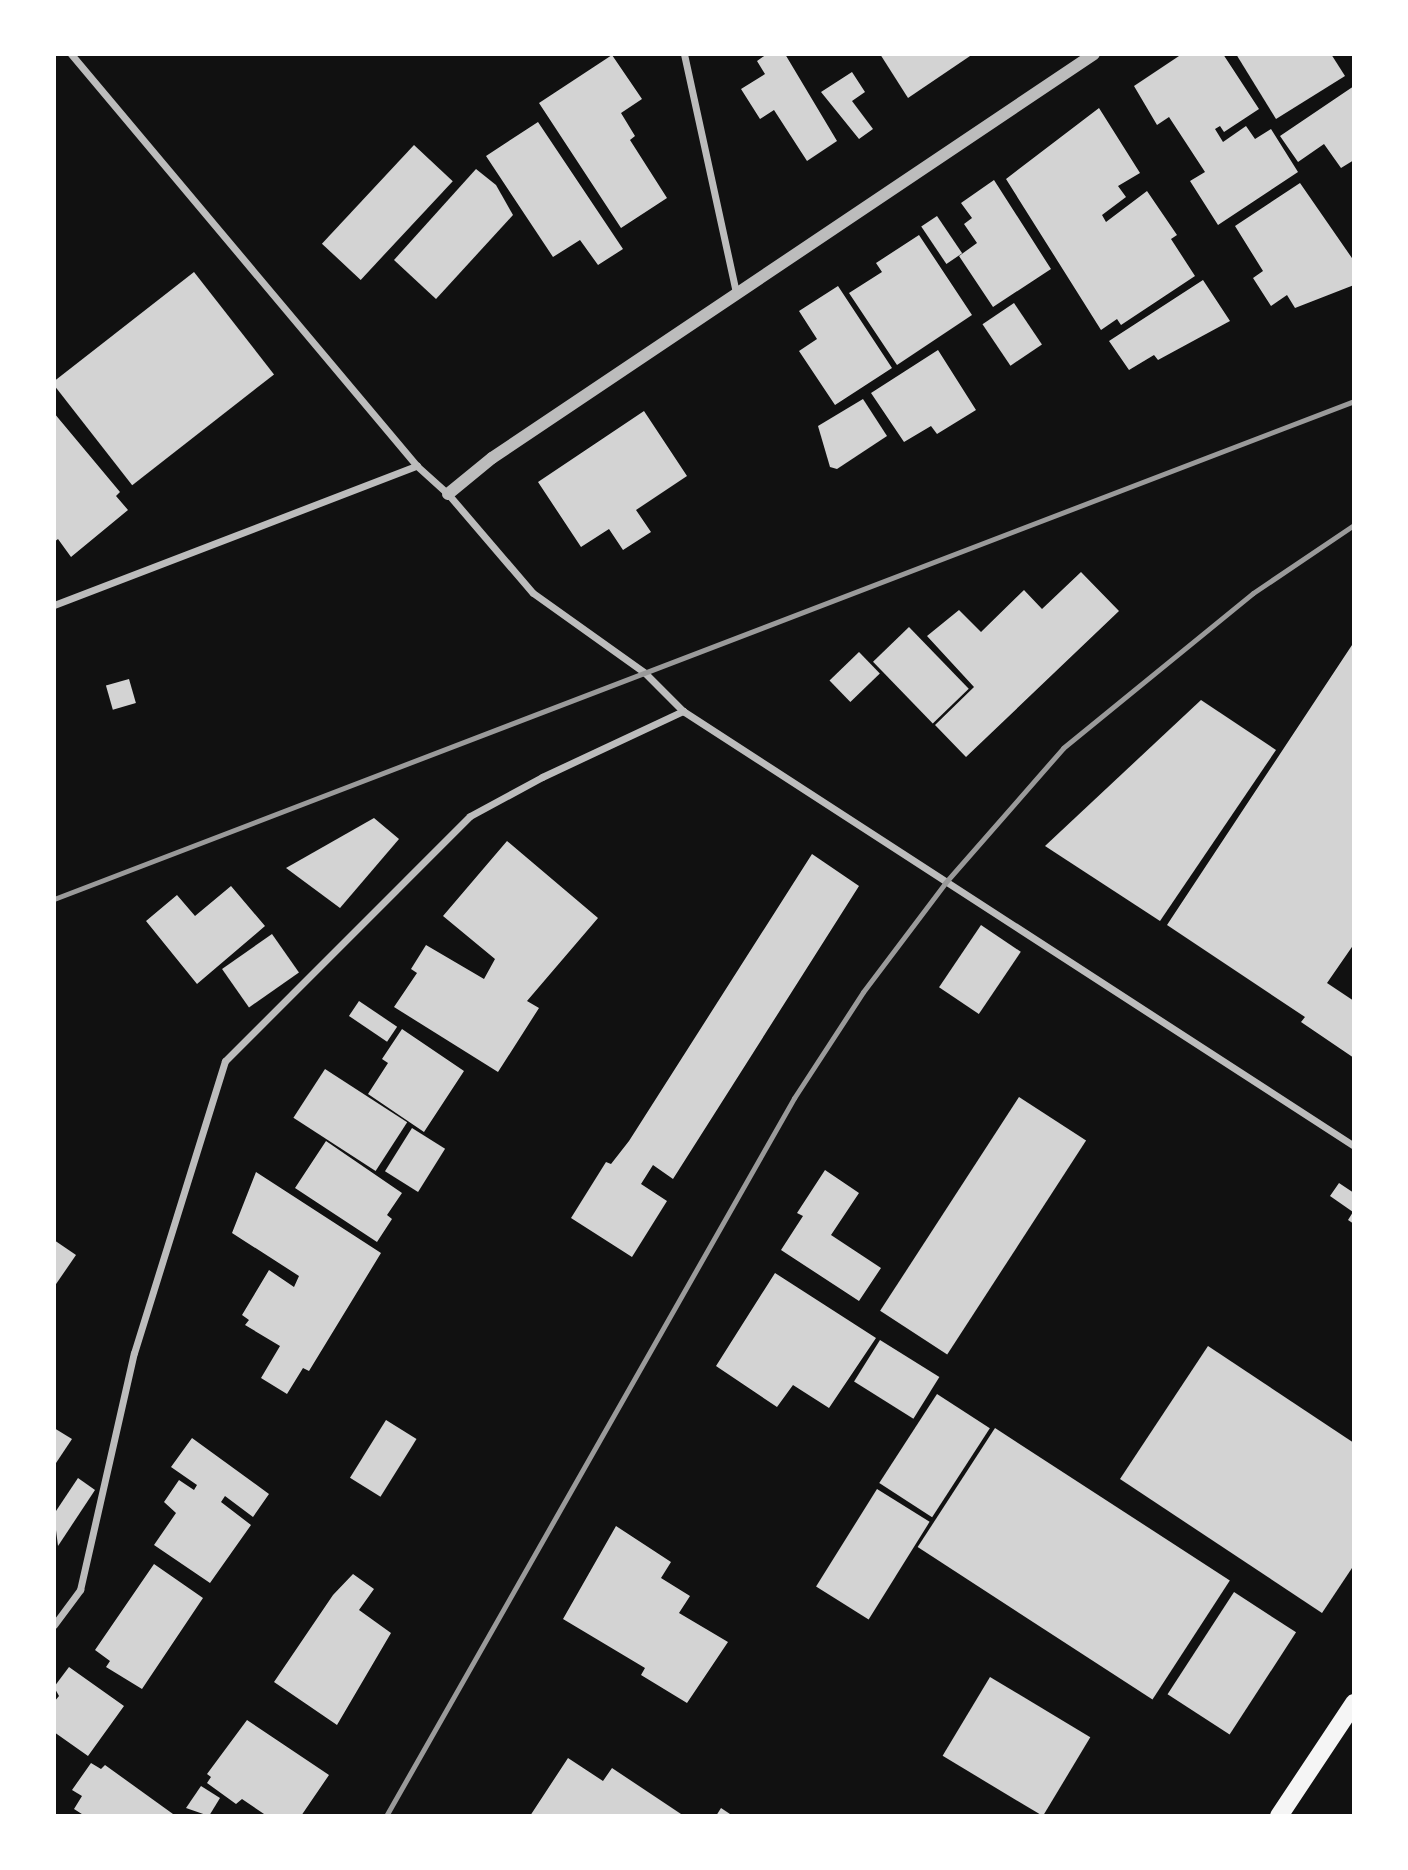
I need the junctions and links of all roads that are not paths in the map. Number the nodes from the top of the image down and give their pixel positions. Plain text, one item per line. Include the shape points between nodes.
1 (71, 54) edge
2 (684, 54) edge
3 (1094, 54) edge
4 (736, 292) junction
5 (417, 466) junction
6 (448, 494) junction
7 (54, 605) edge
8 (683, 710) junction
9 (1354, 1146) edge
10 (54, 1625) edge
11 (1354, 1703) edge
12 (1279, 1816) edge

1 - 5 street
2 - 4 street
3 - 4 street
4 - 6 street via 492,458
5 - 6 street
5 - 7 street
6 - 8 street via 533,593 645,673
8 - 9 street
8 - 10 street via 470,816 225,1061 134,1353 80,1590
11 - 12 main road

